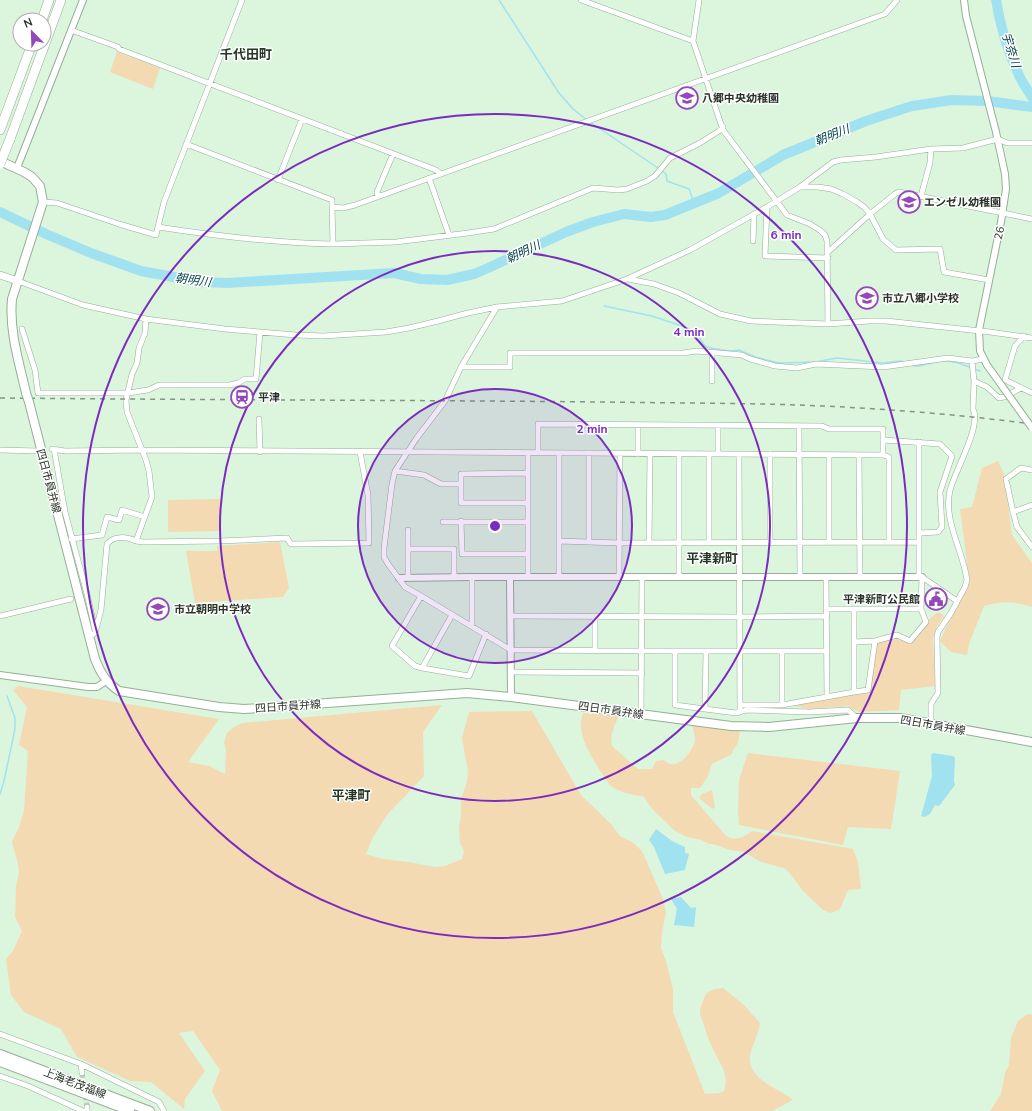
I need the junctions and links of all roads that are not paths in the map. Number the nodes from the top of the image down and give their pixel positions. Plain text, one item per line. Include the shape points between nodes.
1 (49, 0) edge
2 (61, 0) edge
3 (83, 0) edge
4 (242, 0) edge
5 (581, 0) edge
6 (699, 0) edge
7 (898, 0) edge
8 (964, 0) edge
9 (45, 12) edge
10 (72, 30) junction
11 (693, 41) junction
12 (29, 52) edge
13 (706, 78) junction
14 (210, 83) junction
15 (302, 119) junction
16 (723, 129) junction
17 (0, 130) edge
18 (998, 139) junction
19 (1032, 143) edge
20 (186, 144) junction
21 (931, 149) junction
22 (393, 154) junction
23 (0, 162) edge
24 (17, 168) junction
25 (441, 174) junction
26 (429, 178) junction
27 (278, 180) junction
28 (800, 186) junction
29 (921, 196) junction
30 (378, 197) junction
31 (778, 201) junction
32 (43, 202) junction
33 (332, 207) junction
34 (767, 207) junction
35 (1002, 213) junction
36 (870, 214) junction
37 (754, 215) junction
38 (1032, 219) edge
39 (158, 227) junction
40 (449, 235) junction
41 (753, 241) dead end
42 (333, 244) junction
43 (828, 255) junction
44 (0, 275) edge
45 (19, 277) junction
46 (627, 279) junction
47 (989, 280) junction
48 (497, 307) junction
49 (146, 319) junction
50 (828, 324) junction
51 (22, 329) dead end
52 (978, 330) junction
53 (260, 332) junction
54 (1024, 336) junction
55 (1032, 338) edge
56 (712, 352) junction
57 (983, 359) junction
58 (972, 363) junction
59 (461, 367) junction
60 (974, 381) junction
61 (712, 382) dead end
62 (1021, 388) junction
63 (128, 393) junction
64 (1032, 393) edge
65 (259, 419) dead end
66 (638, 425) junction
67 (718, 425) junction
68 (799, 426) junction
69 (1032, 428) edge
70 (883, 440) junction
71 (919, 442) junction
72 (0, 450) edge
73 (142, 450) junction
74 (38, 451) dead end
75 (260, 452) junction
76 (360, 452) junction
77 (408, 452) junction
78 (528, 452) junction
79 (538, 453) junction
80 (559, 453) junction
81 (589, 453) junction
82 (620, 454) junction
83 (638, 454) junction
84 (650, 454) junction
85 (679, 454) junction
86 (709, 454) junction
87 (718, 454) junction
88 (739, 454) junction
89 (770, 454) junction
90 (799, 455) junction
91 (829, 455) junction
92 (859, 455) junction
93 (883, 455) junction
94 (1032, 470) edge
95 (395, 471) junction
96 (528, 473) junction
97 (461, 484) junction
98 (528, 503) junction
99 (1032, 505) edge
100 (1013, 512) junction
101 (145, 517) junction
102 (461, 521) junction
103 (443, 522) dead end
104 (528, 522) junction
105 (408, 530) dead end
106 (920, 533) junction
107 (71, 540) junction
108 (136, 541) junction
109 (559, 542) junction
110 (589, 542) junction
111 (860, 542) junction
112 (889, 542) junction
113 (919, 542) junction
114 (619, 543) junction
115 (649, 543) junction
116 (679, 543) junction
117 (709, 543) junction
118 (740, 543) junction
119 (770, 543) junction
120 (800, 543) junction
121 (829, 543) junction
122 (1032, 547) edge
123 (408, 549) junction
124 (528, 554) junction
125 (408, 577) junction
126 (454, 577) junction
127 (472, 577) junction
128 (510, 577) junction
129 (528, 577) junction
130 (559, 577) junction
131 (619, 577) junction
132 (642, 577) junction
133 (740, 577) junction
134 (800, 577) junction
135 (826, 577) junction
136 (860, 577) junction
137 (920, 577) junction
138 (399, 578) junction
139 (679, 578) junction
140 (422, 596) junction
141 (72, 599) dead end
142 (957, 601) junction
143 (826, 609) junction
144 (854, 609) junction
145 (921, 609) junction
146 (452, 615) junction
147 (0, 616) edge
148 (510, 616) junction
149 (826, 616) junction
150 (595, 617) junction
151 (642, 617) junction
152 (740, 617) junction
153 (472, 626) junction
154 (486, 634) junction
155 (92, 635) junction
156 (875, 641) junction
157 (854, 642) junction
158 (511, 650) junction
159 (595, 650) junction
160 (642, 651) junction
161 (675, 651) junction
162 (740, 651) junction
163 (782, 651) junction
164 (826, 651) junction
165 (706, 652) junction
166 (422, 668) junction
167 (511, 672) junction
168 (642, 674) junction
169 (0, 675) edge
170 (106, 681) junction
171 (854, 692) junction
172 (511, 697) junction
173 (827, 697) junction
174 (740, 705) junction
175 (782, 705) junction
176 (706, 709) junction
177 (740, 712) junction
178 (641, 714) junction
179 (857, 718) junction
180 (931, 725) junction
181 (1032, 742) edge
182 (0, 1034) edge
183 (0, 1054) edge
184 (0, 1062) edge
185 (80, 1064) junction
186 (82, 1073) tunnel mouth
187 (0, 1076) edge
188 (86, 1110) edge
189 (130, 1111) edge
190 (150, 1111) edge
191 (164, 1111) edge

1 - 9 highway
2 - 23 highway, bridge
3 - 10 street
4 - 14 street
5 - 11 street
6 - 11 street
7 - 13 street via 885,14
8 - 18 street, 26
10 - 14 street
10 - 24 street
11 - 13 street
12 - 17 highway
13 - 16 street
13 - 25 street
14 - 15 street
14 - 20 street
15 - 22 street
15 - 27 street
16 - 31 street
16 - 40 street via 670,158 655,176 627,189 593,188 494,229
18 - 19 street via 1007,143
18 - 21 street via 963,148
18 - 35 street, 26 via 1006,189
20 - 27 street
20 - 39 street via 164,202
21 - 28 street via 841,160 827,166
21 - 29 street
22 - 25 street
22 - 30 street via 377,192
23 - 24 main road
24 - 32 main road via 37,182
25 - 26 street
26 - 30 street
26 - 40 street
27 - 33 street via 332,200
28 - 31 street
28 - 36 street via 831,189 864,207
29 - 35 street
29 - 36 street via 899,192
30 - 33 street via 355,206
31 - 34 street
31 - 43 street via 787,215 810,224 825,235
32 - 39 street via 56,203 156,235
32 - 45 main road, 四日市員弁線
33 - 42 street
34 - 37 street
34 - 43 street via 765,256
35 - 38 street
35 - 47 street, 26
36 - 43 street
36 - 47 street via 883,240 896,250 940,249 944,272
37 - 41 street
37 - 46 street via 690,250
39 - 42 street via 292,243
40 - 42 street via 396,242
43 - 50 street
44 - 45 main road
45 - 49 street via 83,305
45 - 155 main road, 四日市員弁線, bridge via 11,314 15,342 28,402
46 - 48 street via 562,301
46 - 50 street via 679,293 733,318
47 - 52 street, 26
48 - 53 street via 386,332 323,336
48 - 59 street
49 - 53 street
49 - 63 street via 145,333
50 - 52 street via 878,321
51 - 63 street via 35,370 38,393
52 - 54 street
52 - 57 street, 26 via 978,344
53 - 63 street via 256,379 245,379 230,385 159,384 148,390
54 - 55 street
54 - 62 street via 1015,346 1005,380
56 - 58 street via 742,355 775,366 797,368 826,363 876,367 948,358
56 - 59 street via 510,352 510,367
56 - 61 street
57 - 58 street
57 - 69 street, 26, bridge
58 - 60 street
59 - 77 street via 445,401
60 - 62 street via 987,387 999,398
60 - 142 street via 974,427 949,497 951,523 967,580
62 - 64 street
63 - 73 street via 127,412
65 - 75 street
66 - 67 street
66 - 79 street via 538,424
66 - 83 street
67 - 68 street
67 - 87 street
68 - 70 street via 883,429
68 - 90 street
70 - 71 street
70 - 93 street
71 - 106 street
71 - 106 street via 940,444 952,456 940,492 942,527 938,532
72 - 74 street
73 - 75 street
73 - 101 street via 149,471 152,497
73 - 107 street via 53,449
75 - 76 street
76 - 77 street
76 - 108 street via 368,495 370,543 291,544 287,538
77 - 78 street
77 - 95 street
78 - 79 street
78 - 96 street
79 - 80 street
80 - 81 street
80 - 109 street
81 - 82 street
81 - 110 street
82 - 83 street
82 - 114 street
83 - 84 street
84 - 85 street
84 - 115 street
85 - 86 street
85 - 116 street
86 - 87 street
86 - 117 street
87 - 88 street
88 - 89 street
88 - 118 street
89 - 90 street
89 - 119 street
90 - 91 street
90 - 120 street
91 - 92 street
91 - 121 street
92 - 93 street
92 - 111 street
93 - 112 street via 889,457
94 - 100 street via 1021,468 1006,479
95 - 97 street via 424,475 441,484
95 - 138 street via 384,552 388,564
96 - 97 street via 461,474
96 - 98 street
97 - 98 street via 461,503
98 - 104 street
99 - 100 street
100 - 122 street via 1017,527
101 - 107 street via 122,510 119,520 107,517 102,535
101 - 108 street
102 - 103 street
102 - 104 street
102 - 124 street via 462,554
104 - 124 street
105 - 123 street
106 - 113 street
107 - 155 street via 87,594
108 - 155 street via 117,538 107,544 100,610
109 - 110 street
109 - 130 street
110 - 114 street
111 - 112 street
111 - 121 street
111 - 136 street
112 - 113 street
113 - 137 street
114 - 115 street
114 - 131 street
115 - 116 street
116 - 117 street
116 - 139 street
117 - 118 street
118 - 119 street
118 - 133 street
119 - 120 street
120 - 121 street
120 - 134 street
123 - 125 street
123 - 126 street via 454,549
124 - 129 street
125 - 126 street
125 - 138 street
126 - 127 street
127 - 128 street
127 - 153 street
128 - 129 street
128 - 148 street
129 - 130 street
130 - 131 street
131 - 132 street
132 - 139 street
132 - 151 street
133 - 134 street
133 - 139 street
133 - 152 street
134 - 135 street
135 - 136 street
135 - 143 street
136 - 137 street
137 - 142 street
137 - 145 street
138 - 140 street via 405,587
140 - 146 street
140 - 166 street via 392,646 415,666
141 - 147 street
142 - 180 street via 938,632 938,693 931,704
143 - 144 street
143 - 149 street
144 - 145 street
144 - 157 street
145 - 156 street via 926,622 910,641 897,635
146 - 153 street
146 - 166 street
148 - 150 street
148 - 158 street
149 - 152 street
149 - 164 street
150 - 151 street
150 - 159 street
151 - 152 street
151 - 160 street
152 - 162 street
153 - 154 street
154 - 158 street
154 - 166 street via 470,676
155 - 170 main road, 四日市員弁線 via 95,660
156 - 157 street
156 - 171 street via 868,690
157 - 171 street
158 - 159 street
158 - 167 street
159 - 160 street
160 - 161 street
160 - 168 street
161 - 165 street
161 - 176 street via 675,704
162 - 163 street
162 - 165 street
162 - 174 street
163 - 164 street
163 - 175 street
164 - 173 street
165 - 176 street
167 - 168 street
167 - 172 street
168 - 178 street
169 - 170 street via 88,687 97,687
170 - 172 main road, 四日市員弁線 via 119,691 244,709 467,693
171 - 173 street
172 - 178 main road, 四日市員弁線
173 - 175 street
174 - 175 street
174 - 177 street
176 - 177 street
177 - 179 street via 848,710
178 - 179 main road, 四日市員弁線 via 731,726 769,727
179 - 180 main road, 四日市員弁線 via 900,718
180 - 181 main road, 四日市員弁線
182 - 185 street
183 - 190 main road, 上海老茂福線
184 - 189 main road, 上海老茂福線
185 - 186 street
185 - 191 street via 159,1102
187 - 188 street, 上海老茂福線

